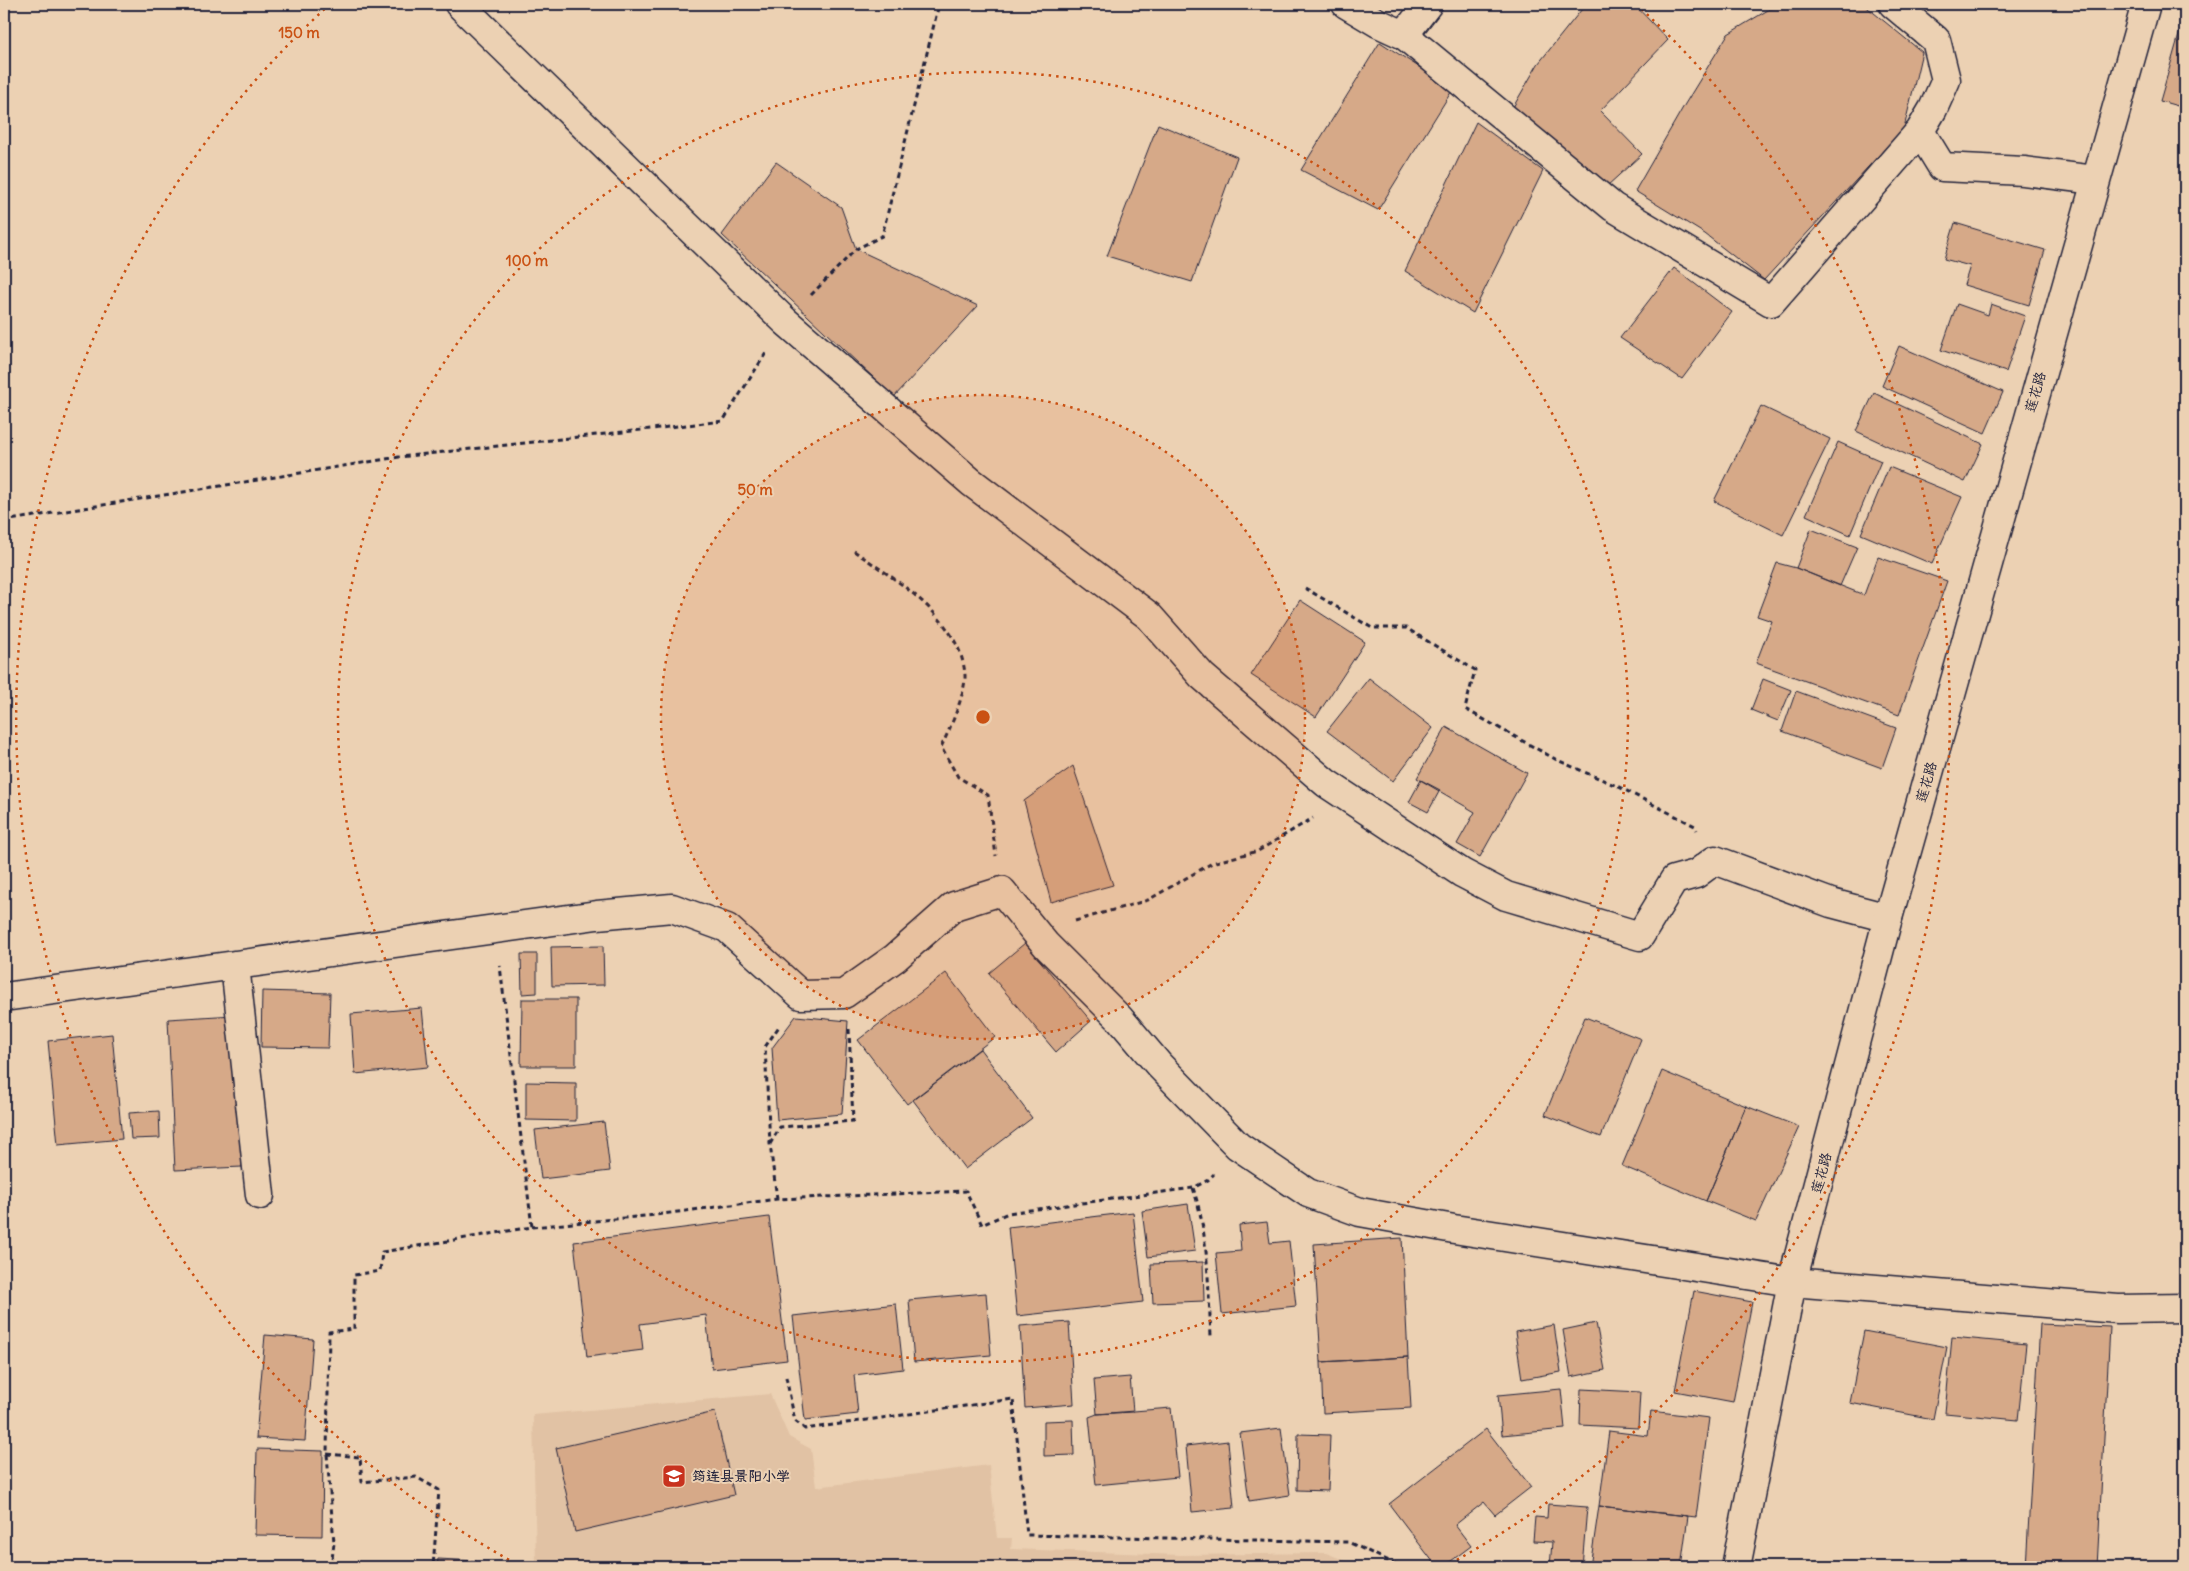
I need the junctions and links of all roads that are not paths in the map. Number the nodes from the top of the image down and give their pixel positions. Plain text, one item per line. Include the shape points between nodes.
1 (459, 4) edge
2 (1346, 4) edge
3 (1428, 4) edge
4 (1893, 4) edge
5 (2146, 4) edge
6 (1404, 35) junction
7 (1920, 131) junction
8 (2095, 180) junction
9 (1888, 918) junction
10 (235, 965) junction
11 (4, 997) edge
12 (260, 1195) dead end
13 (1792, 1282) junction
14 (2185, 1308) edge
15 (1736, 1567) edge

1 - 9 street via 785,321 971,482 1149,616 1202,676 1326,783 1462,873 1506,896 1640,936 1674,880 1696,874 1715,860 1831,903
2 - 6 street
3 - 6 street
4 - 7 street via 1936,40 1946,80
5 - 8 street, 莲花路
6 - 7 street via 1613,207 1771,302
7 - 8 street via 1942,167 2024,171
8 - 9 street, 莲花路
9 - 13 street, 莲花路
10 - 11 street
10 - 12 street
10 - 13 street via 596,915 672,908 727,928 801,995 844,994 895,958 954,906 1002,891 1046,945 1238,1146 1308,1193 1360,1212
13 - 14 street via 2118,1308
13 - 15 street, 莲花路

